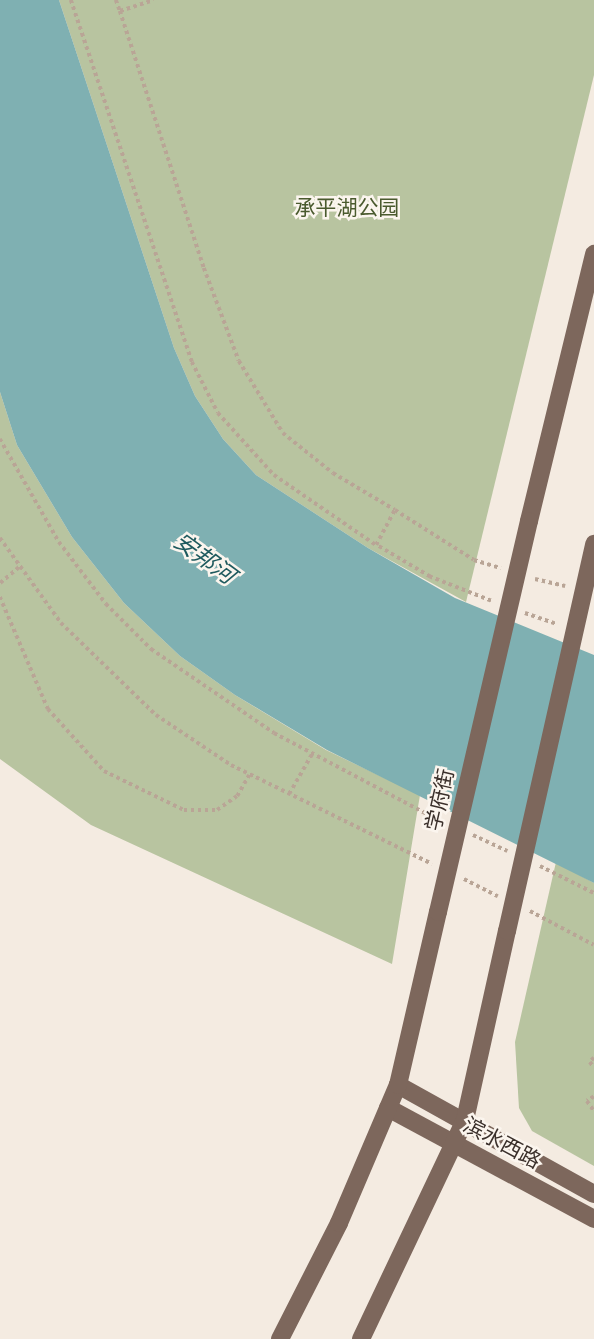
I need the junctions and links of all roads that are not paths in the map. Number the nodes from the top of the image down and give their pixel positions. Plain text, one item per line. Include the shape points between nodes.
1 (594, 254) edge
2 (594, 544) edge
3 (398, 1085) junction
4 (388, 1108) junction
5 (465, 1120) junction
6 (453, 1143) junction
7 (594, 1194) edge
8 (594, 1219) edge
9 (280, 1339) edge
10 (361, 1339) edge

1 - 3 main road, 学府街, bridge
2 - 5 main road, bridge
3 - 4 main road, 学府街
3 - 5 main road, 滨水西路
4 - 6 main road, 滨水西路
4 - 9 main road, 学府街
5 - 6 main road
5 - 7 main road, 滨水西路
6 - 8 main road, 滨水西路
6 - 10 main road

